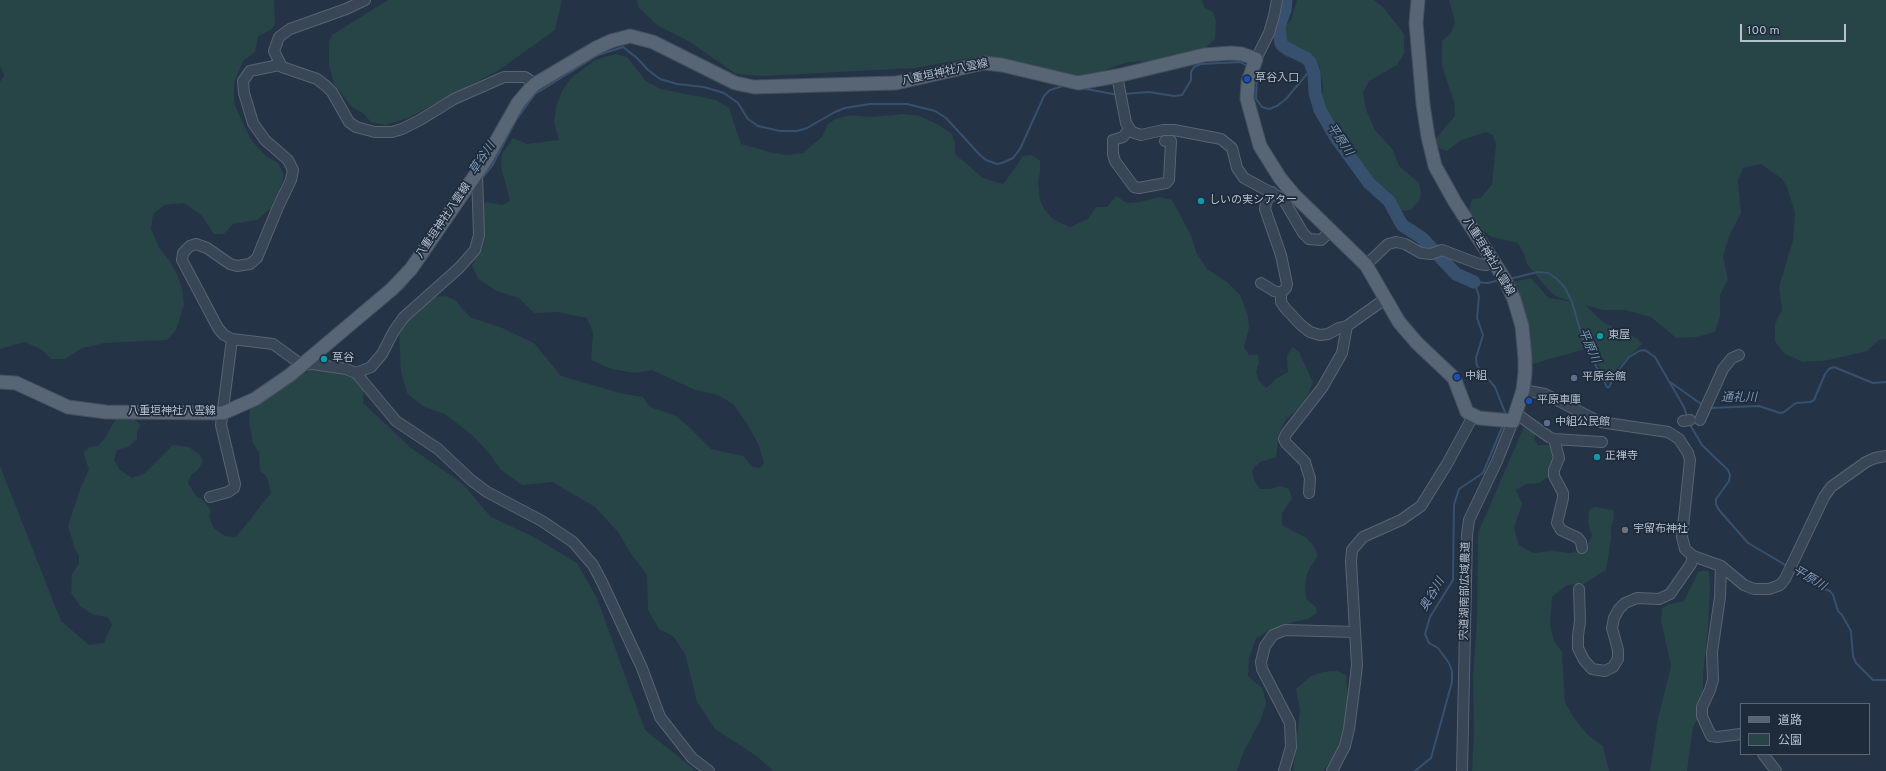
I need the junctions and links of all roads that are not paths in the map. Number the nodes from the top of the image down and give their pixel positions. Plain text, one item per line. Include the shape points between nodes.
1 (365, 0) edge
2 (1277, 0) edge
3 (1418, 0) edge
4 (279, 65) junction
5 (1254, 66) junction
6 (1117, 76) junction
7 (536, 84) junction
8 (1129, 129) junction
9 (1164, 141) dead end
10 (477, 180) junction
11 (1272, 192) junction
12 (1331, 231) junction
13 (1494, 263) junction
14 (1366, 265) junction
15 (1261, 283) dead end
16 (1281, 293) junction
17 (1385, 299) junction
18 (1347, 326) junction
19 (232, 338) junction
20 (1739, 355) dead end
21 (302, 365) junction
22 (356, 373) junction
23 (0, 382) edge
24 (1523, 390) junction
25 (223, 413) junction
26 (1473, 416) junction
27 (1514, 417) junction
28 (1691, 420) dead end
29 (1554, 439) junction
30 (1602, 442) dead end
31 (1886, 456) edge
32 (1309, 493) dead end
33 (210, 497) dead end
34 (1582, 548) dead end
35 (1693, 556) junction
36 (1721, 566) junction
37 (1580, 590) dead end
38 (1356, 632) junction
39 (1740, 734) edge
40 (1764, 755) edge
41 (708, 771) edge
42 (1284, 771) edge
43 (1332, 771) edge
44 (1462, 771) edge
45 (1776, 771) edge

1 - 4 street via 296,26 283,34 274,47
2 - 5 street via 1269,33
3 - 13 main road, 八重垣神社八雲線 via 1416,23 1423,104 1432,157 1442,182
4 - 7 street via 291,72 317,79 332,92 352,125 375,132 402,129 454,99 504,77 525,77
4 - 19 street via 250,71 243,81 253,123 266,140 288,160 293,170 257,258 250,264 237,266 196,244 186,249 183,254 182,260 218,328 224,335
5 - 6 main road, 八重垣神社八雲線 via 1242,54 1210,54
5 - 12 main road via 1248,82 1247,99 1260,146 1288,188
6 - 7 main road, 八重垣神社八雲線 via 1087,82 1070,82 984,63 896,83 754,87 735,83 653,42 630,36 596,48
6 - 8 street
7 - 10 main road, 八重垣神社八雲線 via 518,103
8 - 9 street via 1123,137 1112,140 1113,154 1115,161 1134,187 1166,183 1169,180 1171,141
8 - 11 street via 1140,135 1174,130 1221,138 1232,148 1237,168 1244,178
10 - 21 main road, 八重垣神社八雲線 via 411,269 392,289
10 - 22 street via 480,227 475,250 459,268 404,317 382,354 371,367
11 - 12 street via 1285,202 1309,239 1321,240
11 - 16 street via 1266,209 1287,280 1286,288
12 - 14 main road
13 - 14 street via 1478,264 1442,250 1421,253 1405,244 1393,242
13 - 24 main road, 八重垣神社八雲線 via 1506,282 1519,314 1526,358
14 - 17 main road
15 - 16 street
16 - 18 street via 1281,302 1285,308 1310,332 1328,334
17 - 18 street
17 - 26 main road via 1406,332 1454,378 1464,406
18 - 32 street via 1342,353 1322,388 1284,439 1305,462 1310,478
19 - 21 street via 273,344
19 - 25 street
20 - 28 street via 1732,358 1722,369 1706,407
21 - 22 street via 313,364
21 - 25 main road, 八重垣神社八雲線 via 255,400
22 - 41 street via 396,421 438,449 471,480 487,492 564,535 581,550 602,582 642,668 660,717 692,758
23 - 25 main road, 八重垣神社八雲線 via 16,383 62,404 87,410
24 - 27 main road, 八重垣神社八雲線
24 - 35 street via 1545,394 1600,422 1668,432 1679,439 1690,460 1682,537 1685,549
25 - 33 street via 222,435 235,484 228,492
26 - 27 main road via 1486,419
26 - 38 street via 1421,506 1401,520 1366,535 1355,545 1351,561
27 - 29 street
27 - 44 street, 宍道湖南部広域農道 via 1497,461 1469,520
29 - 30 street
29 - 34 street via 1559,458 1554,476 1563,493 1557,523 1561,530 1578,538 1582,542
31 - 36 street via 1866,462 1831,487 1780,585 1758,590 1744,585
35 - 36 street
35 - 37 street via 1691,564 1670,594 1659,599 1642,597 1624,603 1616,614 1612,628 1618,659 1613,667 1605,671 1592,669 1578,648
36 - 39 street via 1720,597 1712,652 1713,680 1702,707 1702,716 1711,736
38 - 42 street via 1285,630 1273,635 1265,646 1262,669 1290,723 1291,747
38 - 43 street via 1357,665 1349,728 1345,746
40 - 45 street

